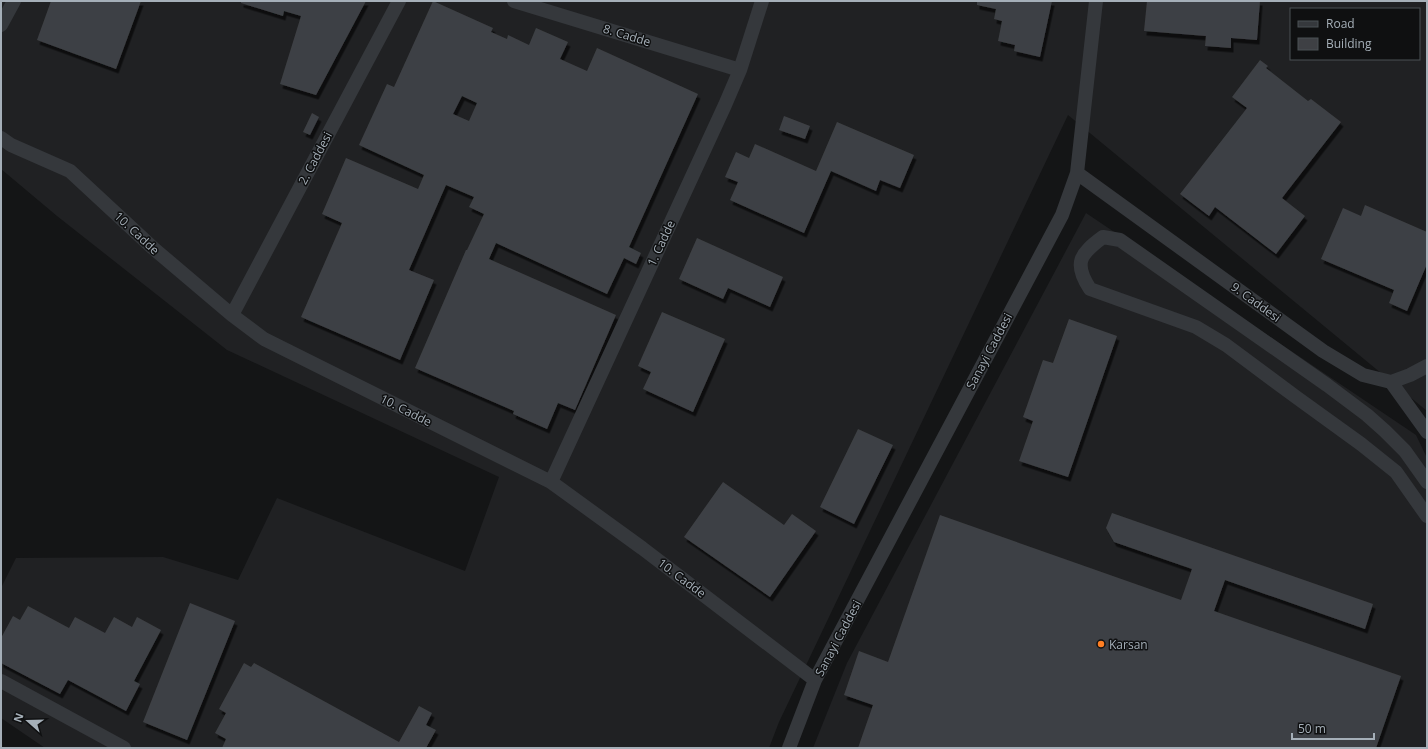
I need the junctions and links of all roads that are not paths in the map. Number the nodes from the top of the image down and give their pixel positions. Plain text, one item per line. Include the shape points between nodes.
1 (14, 1) edge
2 (399, 1) edge
3 (514, 1) edge
4 (762, 1) edge
5 (1096, 1) edge
6 (1, 25) edge
7 (740, 70) junction
8 (1, 138) edge
9 (1077, 173) junction
10 (232, 315) junction
11 (1427, 366) edge
12 (1391, 382) junction
13 (1427, 432) edge
14 (551, 482) junction
15 (1427, 482) edge
16 (1427, 516) edge
17 (815, 680) junction
18 (1, 681) edge
19 (124, 748) edge
20 (789, 748) edge

1 - 6 street
2 - 10 street, 2. Caddesi
3 - 7 street, 8. Cadde
4 - 7 street, 1. Cadde
5 - 9 street, Sanayi Caddesi
7 - 14 street, 1. Cadde
8 - 10 street, 10. Cadde via 11,145 70,171 153,248
9 - 12 street, 9. Caddesi via 1323,351 1363,375
9 - 17 street, Sanayi Caddesi via 1062,215
10 - 14 street, 10. Cadde via 264,339
11 - 12 street
12 - 13 street
14 - 17 street, 10. Cadde
15 - 16 street via 1405,452 1367,415 1120,240 1103,237 1088,248 1080,261 1082,277 1090,289 1196,327 1226,345 1396,472
17 - 20 street, Sanayi Caddesi
18 - 19 street

